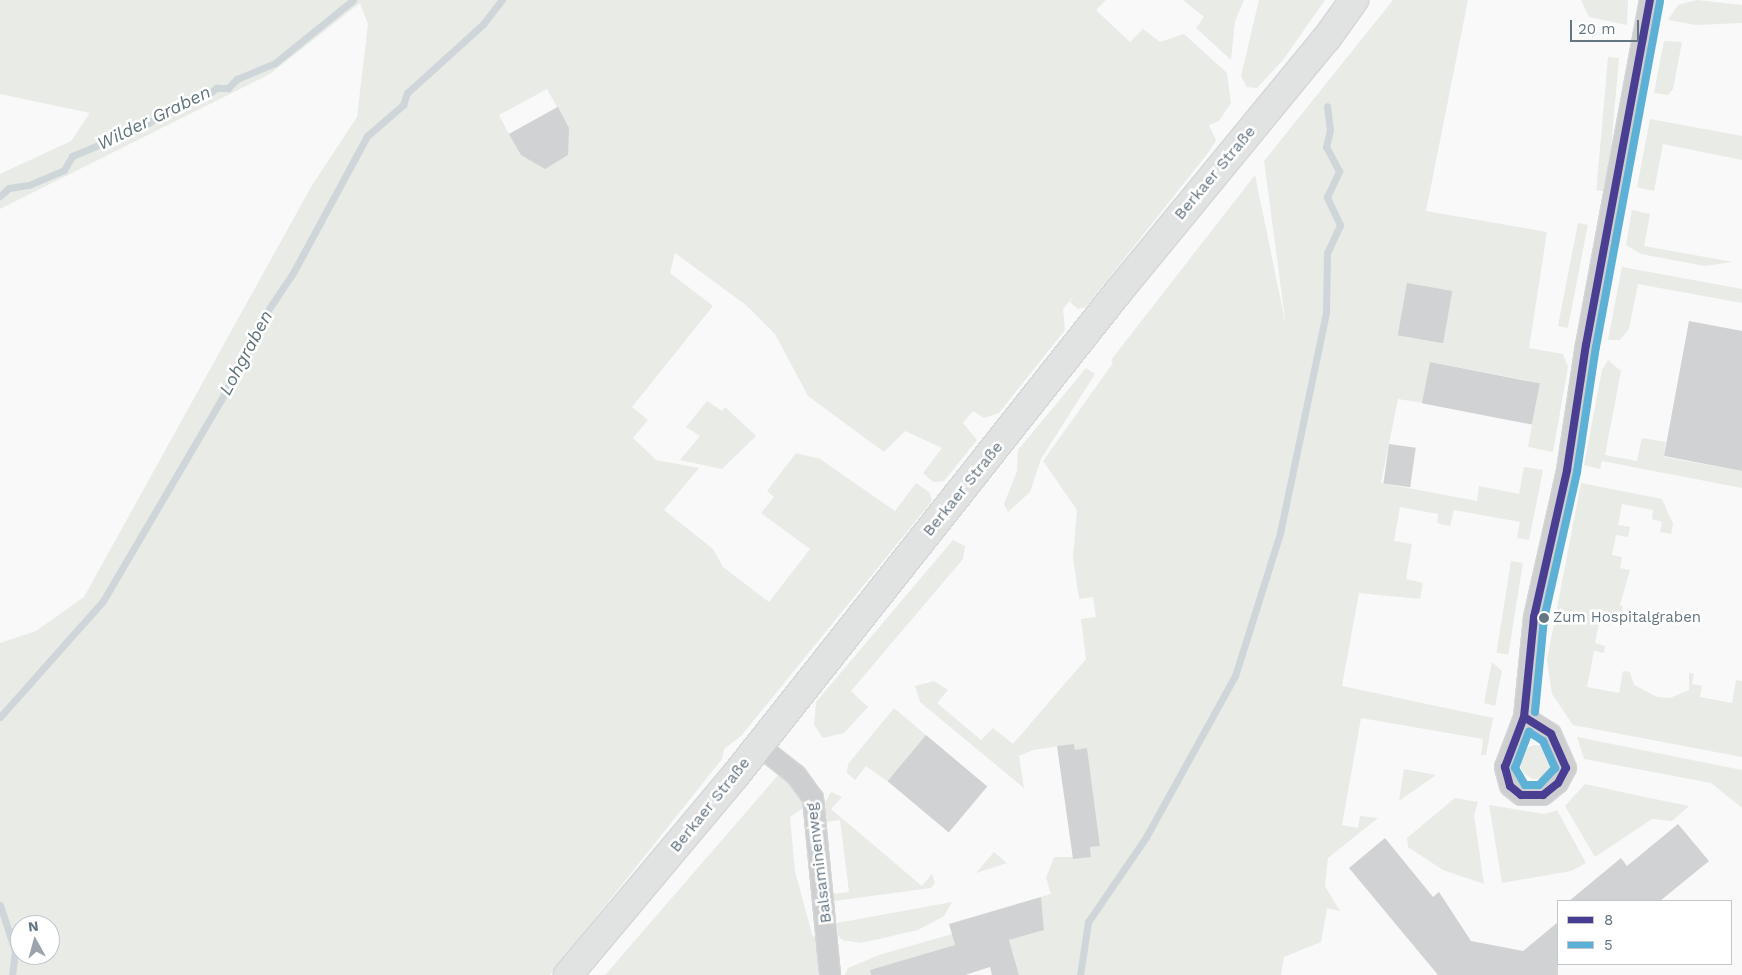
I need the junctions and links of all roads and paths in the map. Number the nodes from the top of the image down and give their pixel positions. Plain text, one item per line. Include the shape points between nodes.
1 (1354, 0) edge
2 (1650, 0) edge
3 (1524, 716) dead end
4 (758, 744) junction
5 (568, 975) edge
6 (830, 975) edge

1 - 4 main road, Berkaer Straße via 1327,38 1118,292
2 - 3 street via 1567,470 1534,617
4 - 5 main road, Berkaer Straße
4 - 6 street, Balsaminenweg via 796,775 813,798

